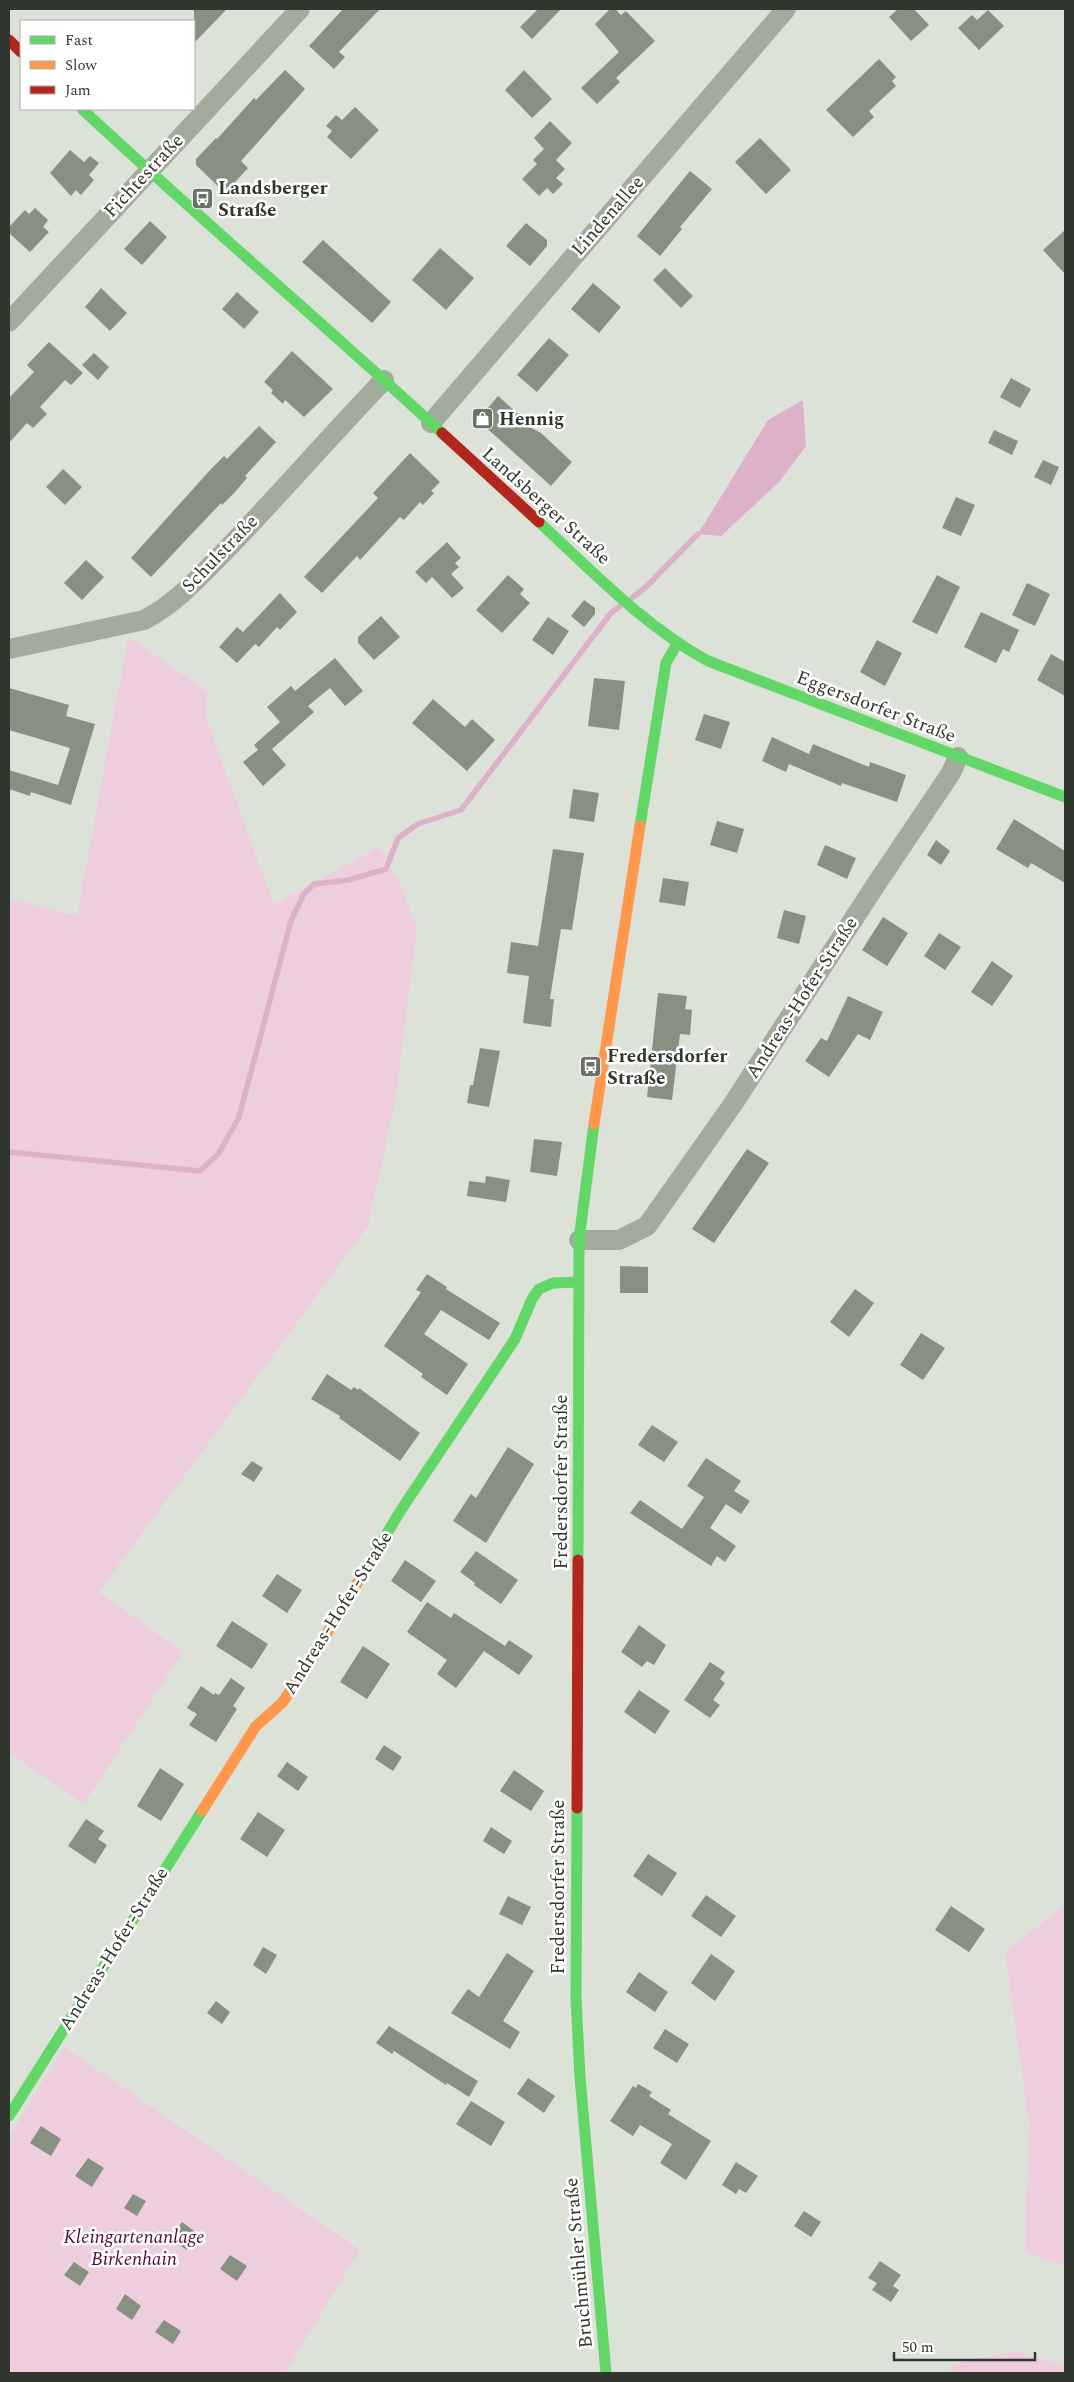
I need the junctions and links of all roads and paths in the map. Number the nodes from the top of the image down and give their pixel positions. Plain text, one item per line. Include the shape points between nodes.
1 (300, 9) edge
2 (786, 9) edge
3 (9, 40) edge
4 (20, 51) edge
5 (83, 110) edge
6 (148, 171) junction
7 (9, 322) edge
8 (384, 380) junction
9 (431, 423) junction
10 (678, 644) junction
11 (9, 649) edge
12 (958, 757) junction
13 (1065, 797) edge
14 (579, 1240) junction
15 (579, 1282) junction
16 (9, 2116) edge
17 (586, 2149) joint
18 (606, 2373) edge

1 - 6 street, Fichtestraße
2 - 9 street, Lindenallee
3 - 4 street
5 - 6 street, Landsberger Straße
6 - 7 street, Fichtestraße
6 - 8 street, Landsberger Straße
8 - 9 street, Landsberger Straße
8 - 11 street, Schulstraße via 233,543 181,595 155,614 144,620
9 - 10 street, Landsberger Straße via 626,602
10 - 12 street, Eggersdorfer Straße via 708,661
10 - 14 street, Fredersdorfer Straße via 666,664 587,1167
12 - 13 street, Eggersdorfer Straße
12 - 14 street, Andreas-Hofer-Straße via 951,773 733,1104 647,1226 619,1240
14 - 15 street, Fredersdorfer Straße
15 - 16 street, Andreas-Hofer-Straße via 553,1283 539,1289 532,1299 515,1339 401,1510 306,1670 282,1703 256,1726
15 - 17 street, Fredersdorfer Straße via 576,1999
17 - 18 street, Bruchmühler Straße

